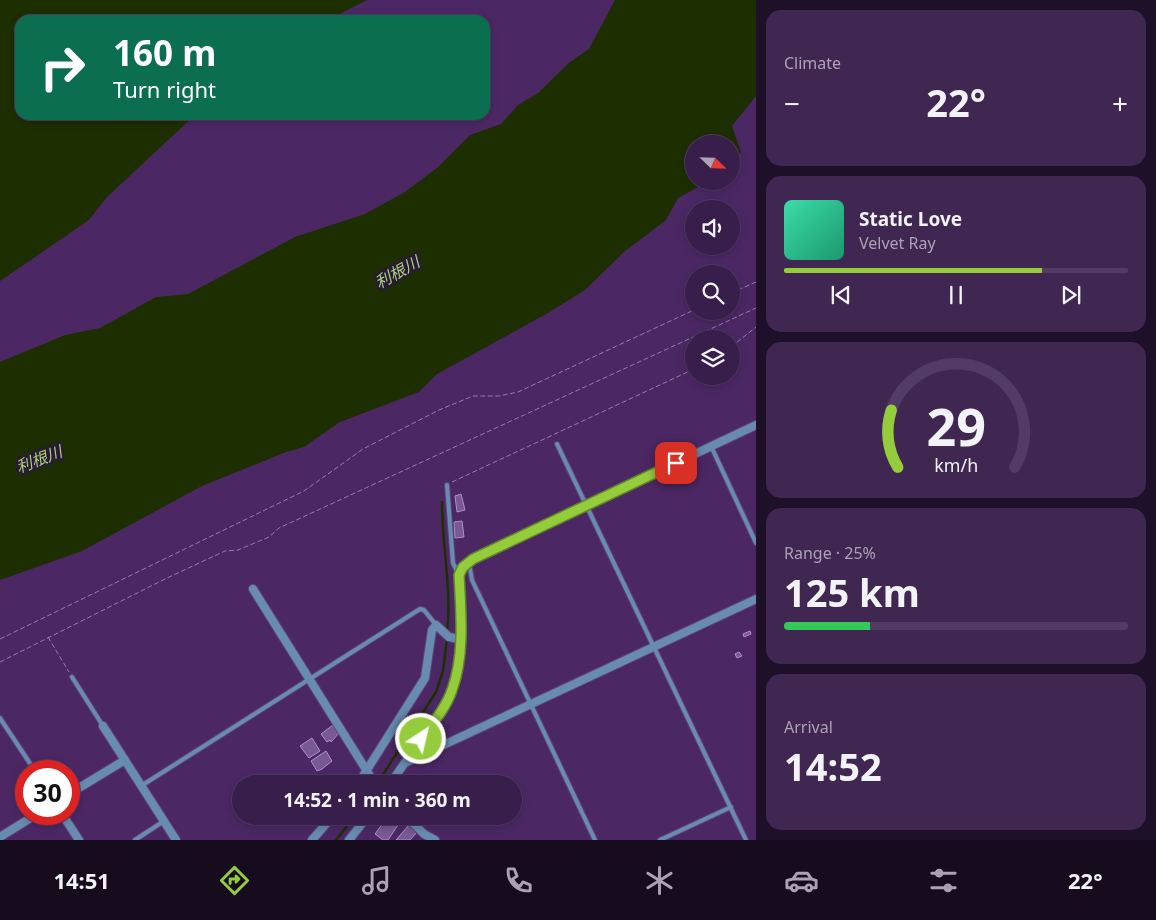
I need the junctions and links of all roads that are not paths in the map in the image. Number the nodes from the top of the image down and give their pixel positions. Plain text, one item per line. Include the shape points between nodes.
1 (756, 425) edge
2 (557, 444) dead end
3 (711, 446) junction
4 (447, 485) road end
5 (588, 505) junction
6 (756, 543) edge
7 (469, 561) junction
8 (459, 575) junction
9 (253, 589) dead end
10 (756, 599) edge
11 (436, 625) junction
12 (459, 639) junction
13 (655, 646) junction
14 (72, 677) road end
15 (308, 679) junction
16 (531, 704) junction
17 (0, 718) edge
18 (103, 726) joint
19 (28, 760) edge
20 (126, 760) junction
21 (405, 763) junction
22 (367, 771) junction
23 (364, 775) edge
24 (369, 775) edge
25 (396, 775) edge
26 (141, 786) junction
27 (80, 787) edge
28 (731, 807) junction
29 (164, 822) junction
30 (20, 825) edge
31 (69, 825) edge
32 (325, 825) edge
33 (361, 825) edge
34 (415, 825) edge
35 (0, 837) edge
36 (79, 840) edge
37 (135, 840) edge
38 (174, 840) edge
39 (312, 840) edge
40 (349, 840) edge
41 (435, 840) edge
42 (594, 840) edge
43 (660, 840) edge
44 (746, 840) edge

1 - 3 street
2 - 5 lane
3 - 5 street
3 - 6 lane
4 - 8 lane via 453,563
5 - 7 street
5 - 13 lane
7 - 8 street
7 - 16 lane via 472,580
8 - 12 street
9 - 15 street
10 - 13 street
11 - 12 street via 449,637
11 - 15 lane via 420,609
11 - 22 street via 430,634 425,678
12 - 21 street via 460,656 447,702
13 - 16 street
13 - 28 lane
14 - 18 lane
15 - 22 street
15 - 26 lane
16 - 21 street
16 - 42 lane
17 - 19 lane
18 - 20 street
20 - 26 street
20 - 27 street
21 - 25 street
22 - 23 street
22 - 24 street
26 - 29 street
28 - 43 lane
28 - 44 lane
29 - 37 lane
29 - 38 street
30 - 35 street
31 - 36 street
32 - 39 street
33 - 40 street
34 - 41 street

